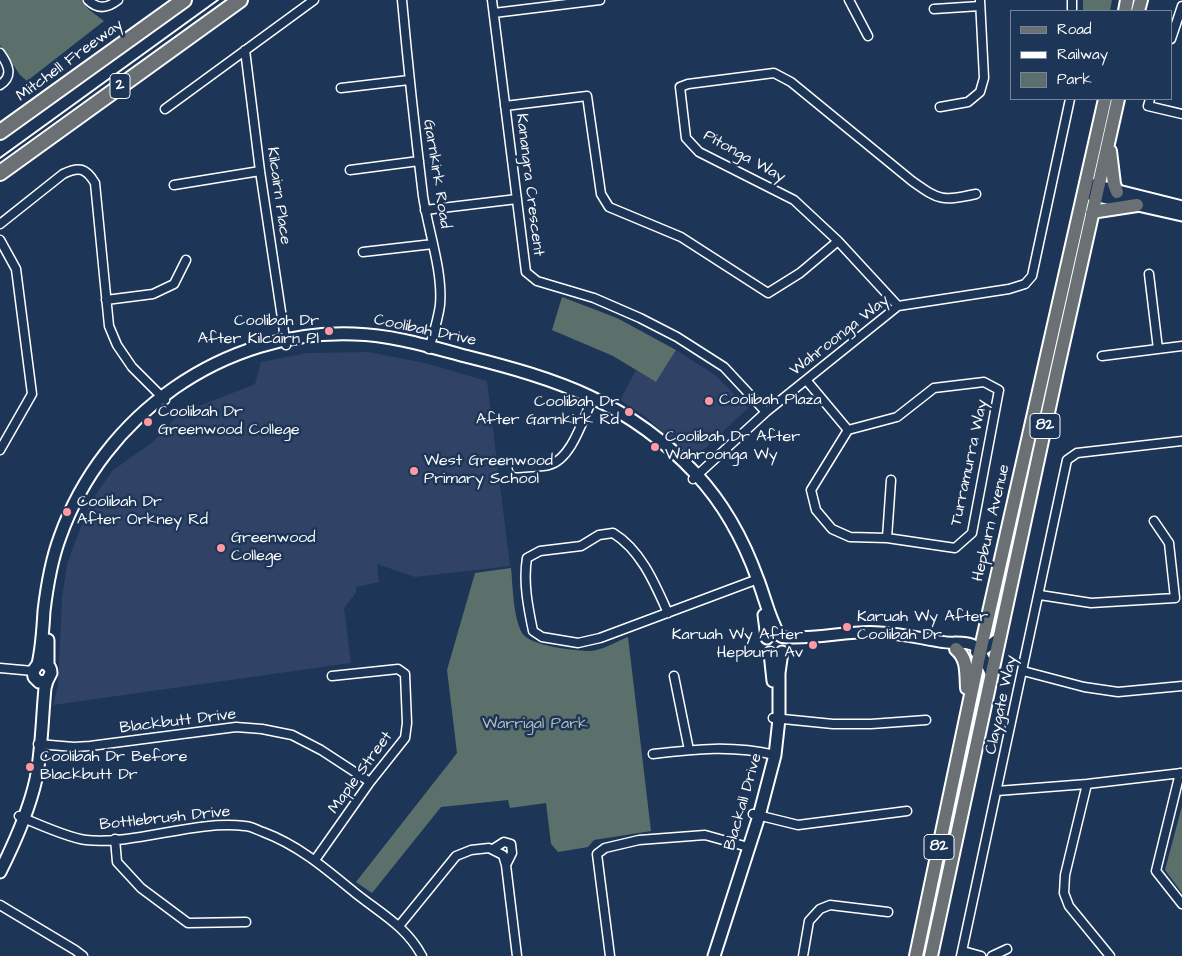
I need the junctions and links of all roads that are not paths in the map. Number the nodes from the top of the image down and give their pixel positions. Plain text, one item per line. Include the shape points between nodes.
1 (88, 0) edge
2 (118, 0) edge
3 (184, 0) edge
4 (240, 0) edge
5 (314, 0) edge
6 (402, 0) edge
7 (492, 0) edge
8 (600, 0) edge
9 (849, 0) edge
10 (580, 1) edge
11 (980, 3) edge
12 (1182, 6) edge
13 (934, 9) dead end
14 (494, 13) junction
15 (1172, 35) edge
16 (868, 36) dead end
17 (245, 50) junction
18 (0, 53) edge
19 (409, 80) junction
20 (0, 85) edge
21 (341, 88) dead end
22 (1070, 100) edge
23 (1105, 100) edge
24 (1118, 100) edge
25 (1150, 100) edge
26 (505, 106) junction
27 (940, 107) dead end
28 (165, 109) dead end
29 (1182, 114) edge
30 (0, 132) edge
31 (1110, 136) junction
32 (419, 161) junction
33 (350, 170) dead end
34 (260, 171) junction
35 (0, 173) edge
36 (174, 185) dead end
37 (1091, 190) junction
38 (1117, 192) junction
39 (976, 194) dead end
40 (517, 199) junction
41 (1137, 205) junction
42 (1182, 207) edge
43 (425, 210) junction
44 (1092, 213) junction
45 (1182, 215) edge
46 (0, 224) edge
47 (0, 240) edge
48 (838, 241) junction
49 (433, 244) junction
50 (363, 252) dead end
51 (186, 260) dead end
52 (1149, 274) dead end
53 (106, 300) junction
54 (898, 306) junction
55 (286, 342) junction
56 (1182, 346) edge
57 (429, 349) junction
58 (1158, 349) junction
59 (1102, 356) dead end
60 (807, 380) junction
61 (164, 399) junction
62 (592, 400) junction
63 (766, 412) junction
64 (848, 430) junction
65 (1182, 441) edge
66 (0, 450) edge
67 (517, 468) dead end
68 (695, 477) junction
69 (891, 480) dead end
70 (1154, 521) dead end
71 (887, 538) junction
72 (755, 580) junction
73 (1040, 594) junction
74 (668, 613) junction
75 (767, 638) junction
76 (998, 639) junction
77 (782, 643) junction
78 (944, 643) junction
79 (956, 649) junction
80 (980, 652) junction
81 (770, 653) junction
82 (0, 668) edge
83 (1023, 670) junction
84 (40, 672) junction
85 (991, 674) junction
86 (332, 676) dead end
87 (674, 676) dead end
88 (1182, 686) edge
89 (776, 718) junction
90 (926, 720) dead end
91 (962, 737) junction
92 (38, 744) junction
93 (689, 750) junction
94 (653, 754) dead end
95 (771, 755) junction
96 (1181, 773) edge
97 (370, 782) junction
98 (1087, 784) junction
99 (998, 791) junction
100 (907, 811) dead end
101 (756, 815) junction
102 (21, 817) junction
103 (115, 839) junction
104 (745, 846) junction
105 (493, 849) junction
106 (3, 855) edge
107 (315, 860) junction
108 (506, 865) junction
109 (0, 872) edge
110 (1182, 904) edge
111 (0, 905) edge
112 (888, 912) dead end
113 (246, 922) dead end
114 (399, 926) junction
115 (1007, 949) dead end
116 (962, 953) edge
117 (82, 956) edge
118 (422, 956) edge
119 (517, 956) edge
120 (610, 956) edge
121 (708, 956) edge
122 (714, 956) edge
123 (803, 956) edge
124 (916, 956) edge
125 (931, 956) edge
126 (981, 956) edge
127 (992, 956) edge
128 (1110, 956) edge

1 - 2 street via 104,7
3 - 30 highway, Mitchell Freeway / 2
4 - 35 highway, 2
5 - 17 street
6 - 19 street, Garnkirk Road
7 - 14 street, Kanangra Crescent
8 - 10 street
9 - 16 street
10 - 14 street
11 - 13 street
11 - 27 street via 984,78 980,92 968,102
12 - 15 street
14 - 26 street, Kanangra Crescent
17 - 28 street
17 - 34 street, Kilcairn Place
18 - 20 street via 8,64 9,73
19 - 21 street
19 - 32 street, Garnkirk Road
22 - 54 street, Wahroonga Way via 1032,276 1025,284 1009,289
23 - 37 main road, Hepburn Avenue / 82
24 - 31 main road, Hepburn Avenue / 82
25 - 29 street via 1148,106
26 - 40 street, Kanangra Crescent
26 - 48 street via 587,96 601,194 609,207 681,237 768,293 800,273
31 - 37 main road, Hepburn Avenue / 82
31 - 38 main road
32 - 33 street
32 - 43 street, Garnkirk Road
34 - 36 street
34 - 55 street, Kilcairn Place
37 - 38 main road
37 - 41 main road
37 - 44 main road, Hepburn Avenue / 82
37 - 80 main road, Hepburn Avenue / 82
38 - 42 main road
39 - 48 street, Pitonga Way via 949,199 932,196 792,82 774,73 696,82 680,87 686,138 699,152 794,200
40 - 43 street
40 - 63 street, Kanangra Crescent via 526,272 537,281 594,298 677,337 724,367
41 - 44 main road
41 - 45 main road
43 - 49 street, Garnkirk Road
44 - 76 main road, Hepburn Avenue / 82
46 - 53 street via 63,174 73,169 89,173 95,183
47 - 66 street via 16,269 32,394
48 - 54 street, Pitonga Way
49 - 50 street
49 - 57 street, Garnkirk Road via 440,303
51 - 53 street via 174,284 153,294
52 - 58 street
53 - 61 street via 109,326 117,345 132,367
54 - 60 street, Wahroonga Way
55 - 57 main road, Coolibah Drive via 362,340
55 - 61 main road, Coolibah Drive via 229,363
56 - 58 street
57 - 62 main road, Coolibah Drive
58 - 59 street
60 - 63 street, Wahroonga Way
60 - 64 street
61 - 84 main road, Coolibah Drive via 118,448 94,481 72,523 54,581
62 - 67 street via 569,450 560,459 548,465
62 - 68 main road, Coolibah Drive via 641,432
63 - 68 street, Wahroonga Way
64 - 71 street, Turramurra Way via 811,490 816,510 832,529 850,537
64 - 71 street, Turramurra Way via 898,417 934,388 984,382 999,390 972,533 955,548
65 - 73 street, Claygate Way via 1077,453 1068,460
68 - 72 main road, Coolibah Drive via 730,532
69 - 71 street
70 - 73 street via 1169,543 1175,598 1091,603
72 - 74 street
72 - 75 main road, Coolibah Drive
72 - 77 main road, Coolibah Drive
73 - 83 street, Claygate Way
74 - 74 street via 651,574 624,540 613,533 599,535 581,546 540,551 527,558 524,570 527,601 533,631 542,637 578,643
75 - 77 main road via 772,635
75 - 81 main road via 765,647
76 - 80 street
76 - 85 main road, Hepburn Avenue / 82
77 - 78 street via 829,634 872,632 904,634
77 - 81 main road via 777,655
77 - 89 main road, Blackall Drive
78 - 79 street
78 - 80 street via 975,646
79 - 80 street
79 - 91 main road via 962,654 966,674 967,689 960,720
80 - 85 street
80 - 91 main road, Hepburn Avenue / 82
81 - 89 main road, Blackall Drive
82 - 84 street
83 - 88 street via 1084,687 1118,692
83 - 99 street, Claygate Way
84 - 92 main road, Coolibah Drive
85 - 125 main road, Hepburn Avenue / 82
86 - 97 street, Maple Street via 398,669 405,674 405,738
87 - 93 street
89 - 90 street via 832,724
89 - 95 main road, Blackall Drive
91 - 124 main road, Hepburn Avenue / 82
92 - 97 street, Blackbutt Drive via 90,746 236,727 262,729 292,735 322,750
92 - 102 main road, Coolibah Drive via 36,779
93 - 94 street
93 - 95 street via 738,748
95 - 101 main road, Blackall Drive
96 - 98 street
96 - 110 street via 1156,871
97 - 107 street, Maple Street
98 - 99 street
98 - 128 street via 1065,875 1064,893 1069,906
99 - 116 street, Claygate Way
100 - 101 street via 798,825
101 - 104 main road, Blackall Drive
102 - 103 street, Bottlebrush Drive via 79,839
102 - 106 main road, Coolibah Drive
103 - 107 street, Bottlebrush Drive via 208,826 246,826 282,840
103 - 113 street via 117,862 140,888 188,924
104 - 120 street via 705,835 639,840 605,848 597,854
104 - 121 main road, Blackall Drive
104 - 122 main road, Blackall Drive
105 - 108 street via 502,854
105 - 108 street via 504,842 511,844 512,853
105 - 114 street via 470,850 456,856
106 - 109 main road, Coolibah Drive
107 - 114 street, Bottlebrush Drive
108 - 119 street
111 - 117 street
112 - 123 street via 830,905 820,909 810,921
114 - 118 street, Bottlebrush Drive via 414,941
115 - 127 street
116 - 126 street

